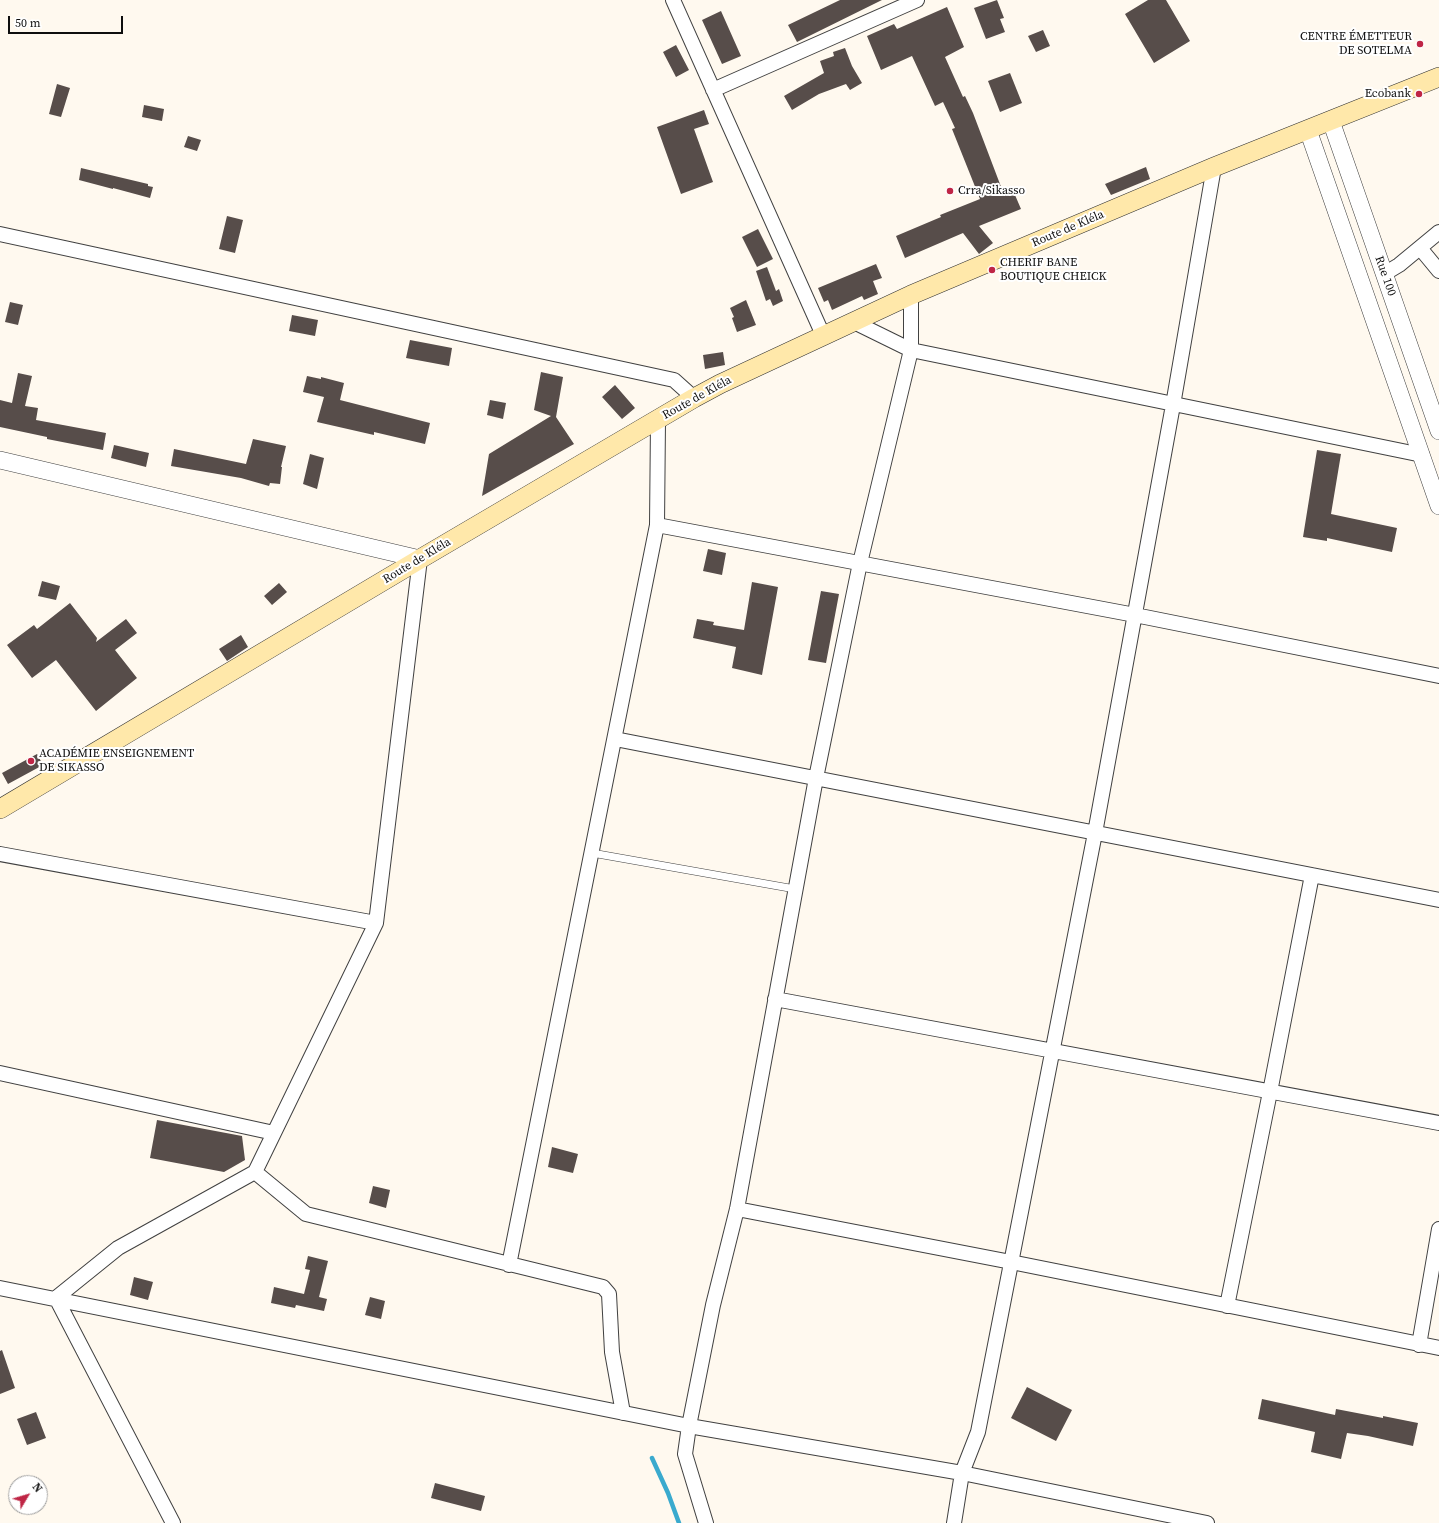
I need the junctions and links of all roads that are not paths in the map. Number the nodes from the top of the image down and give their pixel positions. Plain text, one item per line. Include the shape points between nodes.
1 (673, 0) edge
2 (917, 0) edge
3 (1439, 77) edge
4 (713, 90) junction
5 (1331, 121) junction
6 (1308, 130) junction
7 (1214, 167) junction
8 (1439, 232) edge
9 (0, 234) edge
10 (1420, 248) junction
11 (1439, 271) edge
12 (1384, 274) junction
13 (911, 295) junction
14 (854, 322) junction
15 (823, 335) junction
16 (911, 350) junction
17 (694, 398) junction
18 (1173, 405) junction
19 (658, 420) junction
20 (1439, 431) edge
21 (1422, 455) junction
22 (0, 460) edge
23 (1439, 506) edge
24 (657, 525) junction
25 (420, 559) junction
26 (860, 563) junction
27 (1135, 614) junction
28 (1439, 676) edge
29 (615, 739) junction
30 (816, 778) junction
31 (0, 809) edge
32 (1096, 833) junction
33 (592, 853) junction
34 (0, 854) edge
35 (1312, 875) junction
36 (795, 889) junction
37 (1439, 900) edge
38 (376, 923) junction
39 (775, 999) junction
40 (1052, 1050) junction
41 (0, 1073) edge
42 (1270, 1092) junction
43 (1439, 1123) edge
44 (274, 1133) junction
45 (255, 1172) junction
46 (737, 1209) junction
47 (1439, 1229) edge
48 (1011, 1262) junction
49 (509, 1265) junction
50 (0, 1288) edge
51 (56, 1298) junction
52 (1227, 1306) junction
53 (1419, 1345) junction
54 (1439, 1348) edge
55 (623, 1413) junction
56 (689, 1426) junction
57 (962, 1473) junction
58 (173, 1523) edge
59 (706, 1523) edge
60 (954, 1523) edge
61 (1207, 1523) edge

1 - 4 street
2 - 4 street
3 - 5 main road, Route de Kléla
4 - 15 street
5 - 6 main road, Route de Kléla
5 - 12 street, Rue 100
6 - 7 main road, Route de Kléla
6 - 21 street
7 - 13 main road, Route de Kléla
7 - 18 street
8 - 10 street
9 - 17 street via 674,380
10 - 11 street
10 - 12 street via 1399,266
12 - 20 street, Rue 100
13 - 14 main road, Route de Kléla
13 - 16 street
14 - 15 main road, Route de Kléla
14 - 16 street
15 - 17 main road, Route de Kléla
16 - 18 street
16 - 26 street
17 - 19 main road, Route de Kléla
18 - 21 street
18 - 27 street
19 - 24 street
19 - 25 main road, Route de Kléla
21 - 23 street
22 - 25 street
24 - 26 street
24 - 29 street
25 - 31 main road, Route de Kléla
25 - 38 street
26 - 27 street
26 - 30 street
27 - 28 street
27 - 32 street
29 - 30 street
29 - 33 street
30 - 32 street
30 - 36 street
32 - 35 street
32 - 40 street
33 - 36 lane
33 - 49 street
34 - 38 street
35 - 37 street
35 - 42 street
36 - 39 street
38 - 44 street
39 - 40 street
39 - 46 street
40 - 42 street
40 - 48 street
41 - 44 street
42 - 43 street
42 - 52 street
44 - 45 street
45 - 49 street via 306,1214
45 - 51 street via 118,1248
46 - 48 street
46 - 56 street via 713,1305
47 - 53 street
48 - 52 street
48 - 57 street via 978,1432
49 - 55 street via 603,1287 609,1294 612,1352
50 - 51 street
51 - 55 street
51 - 58 street
52 - 53 street
53 - 54 street
55 - 56 street
56 - 57 street
56 - 59 street via 685,1454
57 - 60 street
57 - 61 street

